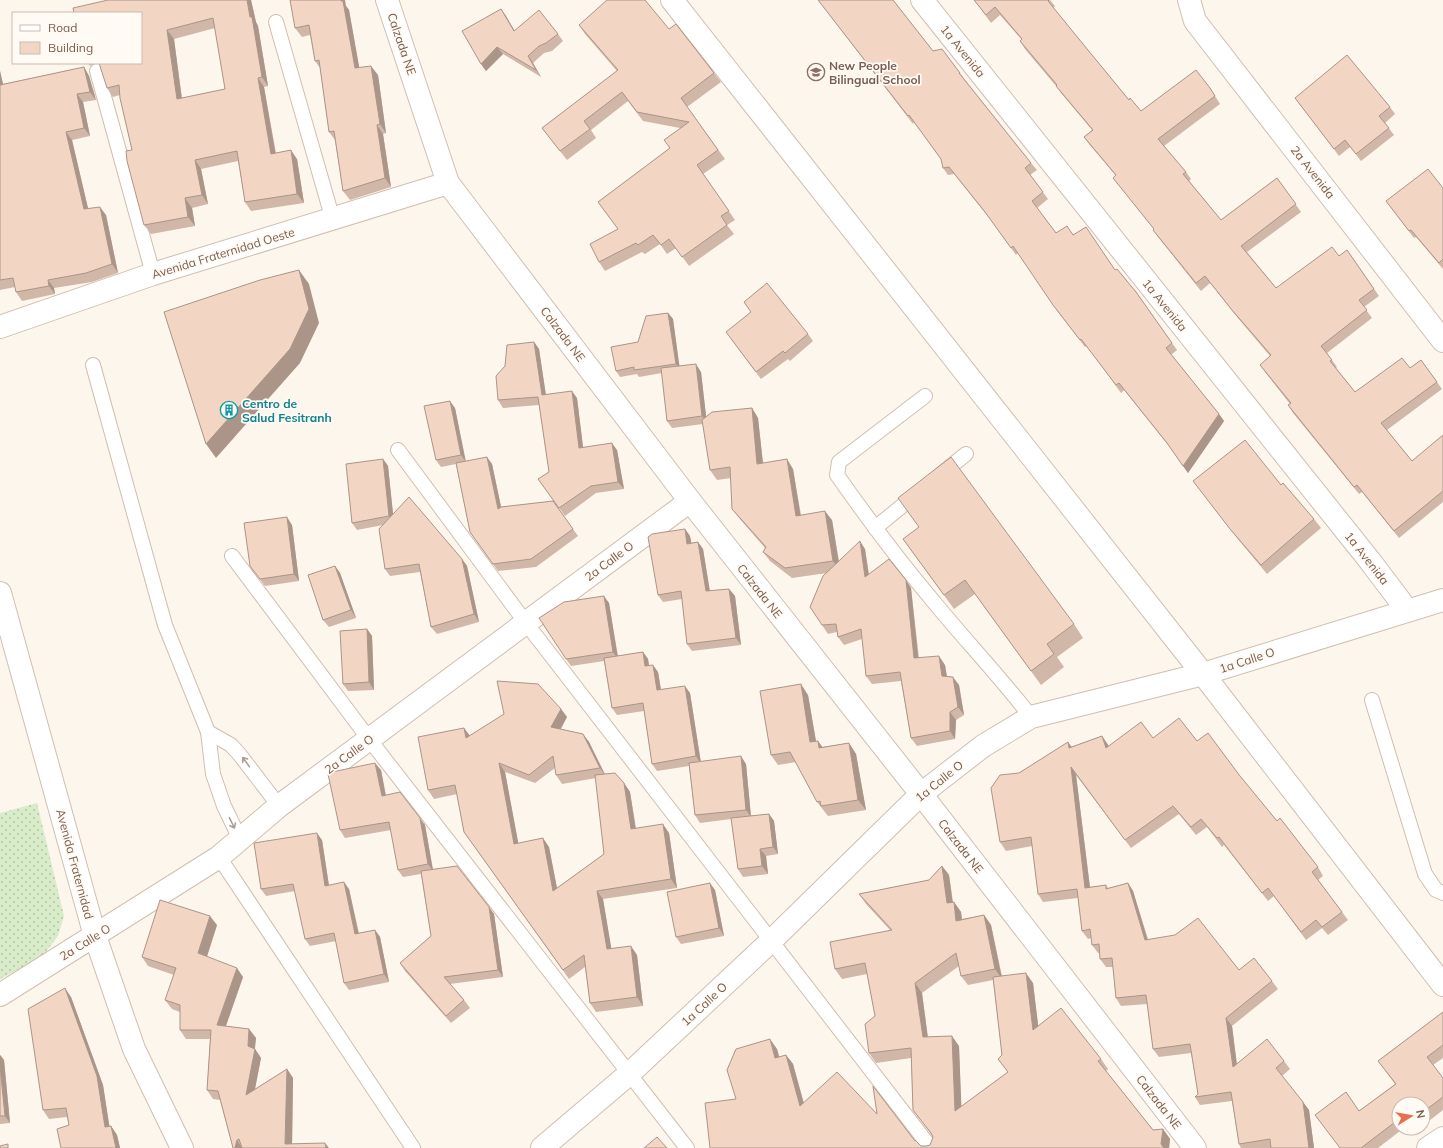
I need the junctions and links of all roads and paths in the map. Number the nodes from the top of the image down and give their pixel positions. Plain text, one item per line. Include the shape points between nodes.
1 (387, 0) edge
2 (672, 0) edge
3 (922, 0) edge
4 (1190, 0) edge
5 (276, 22) dead end
6 (97, 71) dead end
7 (448, 184) junction
8 (333, 220) junction
9 (153, 274) junction
10 (0, 327) edge
11 (1443, 341) edge
12 (93, 365) dead end
13 (925, 396) dead end
14 (398, 450) dead end
15 (966, 454) dead end
16 (690, 501) junction
17 (875, 528) junction
18 (232, 556) dead end
19 (1, 600) edge
20 (1443, 600) edge
21 (1407, 610) junction
22 (526, 623) junction
23 (1203, 674) junction
24 (1372, 700) dead end
25 (1031, 717) junction
26 (208, 732) junction
27 (369, 739) junction
28 (921, 794) junction
29 (278, 806) junction
30 (240, 839) junction
31 (219, 857) junction
32 (1443, 893) edge
33 (94, 936) junction
34 (771, 940) junction
35 (1443, 985) edge
36 (0, 995) edge
37 (629, 1074) junction
38 (1443, 1138) edge
39 (182, 1148) edge
40 (413, 1148) edge
41 (542, 1148) edge
42 (688, 1148) edge
43 (931, 1148) edge
44 (1195, 1148) edge
45 (1428, 1148) edge

1 - 7 street, Calzada NE
2 - 23 street
3 - 21 street, 1a Avenida
4 - 11 street, 2a Avenida via 1196,21
5 - 8 lane
6 - 9 lane
7 - 8 street, Avenida Fraternidad Oeste
7 - 16 street, Calzada NE
8 - 9 street, Avenida Fraternidad Oeste
9 - 10 street, Avenida Fraternidad Oeste
12 - 26 lane via 165,625
13 - 17 lane via 839,462 837,475
14 - 22 lane
15 - 17 lane
16 - 22 street, 2a Calle O
16 - 28 street, Calzada NE
17 - 25 lane
18 - 27 lane
19 - 33 street, Avenida Fraternidad
20 - 21 street, 1a Calle O
21 - 23 street, 1a Calle O
22 - 27 street, 2a Calle O
22 - 34 lane
23 - 25 street, 1a Calle O
23 - 35 street
24 - 32 lane via 1425,874 1436,890
25 - 28 street, 1a Calle O via 982,746
29 -> 26 lane via 231,745
26 -> 30 lane via 212,774
27 - 29 street, 2a Calle O
27 - 37 lane
28 - 34 street, 1a Calle O
28 - 44 street, Calzada NE
29 - 30 street, 2a Calle O
30 - 31 street, 2a Calle O
31 - 33 street, 2a Calle O
31 - 40 lane
33 - 36 street, 2a Calle O
33 - 39 street, Avenida Fraternidad via 134,1049
34 - 37 street, 1a Calle O
34 - 43 lane
37 - 41 street, 1a Calle O
37 - 42 lane
38 - 45 street

